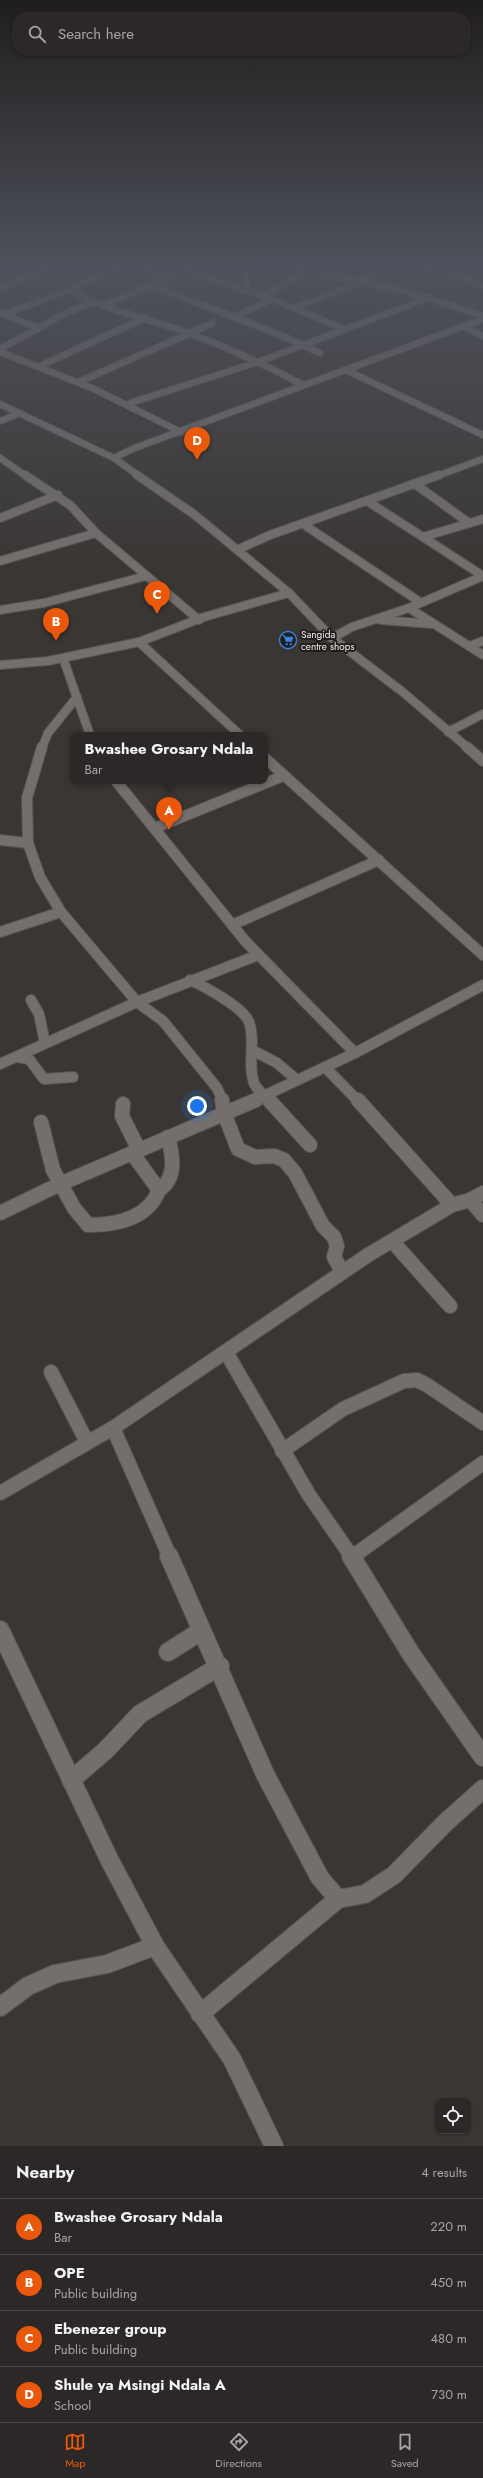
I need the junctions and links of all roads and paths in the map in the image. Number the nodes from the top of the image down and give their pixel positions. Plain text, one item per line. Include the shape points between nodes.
1 (120, 364) edge
2 (251, 364) edge
3 (262, 364) edge
4 (362, 364) edge
5 (42, 365) edge
6 (346, 370) junction
7 (81, 381) junction
8 (304, 385) junction
9 (130, 403) junction
10 (0, 404) edge
11 (20, 413) junction
12 (0, 421) edge
13 (181, 432) junction
14 (483, 435) edge
15 (0, 458) edge
16 (114, 458) junction
17 (483, 459) edge
18 (415, 484) junction
19 (58, 495) junction
20 (367, 501) junction
21 (0, 518) edge
22 (483, 518) edge
23 (469, 523) junction
24 (303, 524) junction
25 (96, 532) junction
26 (423, 537) junction
27 (239, 550) junction
28 (0, 561) edge
29 (146, 576) junction
30 (483, 576) edge
31 (289, 593) junction
32 (420, 602) junction
33 (409, 608) junction
34 (0, 610) edge
35 (199, 620) junction
36 (376, 620) junction
37 (436, 625) junction
38 (332, 638) junction
39 (483, 641) edge
40 (139, 642) junction
41 (469, 646) junction
42 (483, 655) edge
43 (63, 658) junction
44 (0, 665) edge
45 (77, 697) junction
46 (483, 714) edge
47 (89, 732) edge
48 (237, 732) edge
49 (448, 732) junction
50 (268, 761) edge
51 (483, 761) edge
52 (283, 776) junction
53 (268, 782) edge
54 (118, 784) edge
55 (263, 784) edge
56 (155, 828) junction
57 (0, 840) edge
58 (28, 843) junction
59 (379, 860) junction
60 (61, 912) junction
61 (232, 925) junction
62 (0, 932) edge
63 (258, 955) junction
64 (483, 955) edge
65 (190, 980) junction
66 (483, 985) edge
67 (31, 1000) dead end
68 (137, 1002) junction
69 (45, 1043) junction
70 (252, 1050) junction
71 (355, 1053) junction
72 (17, 1057) junction
73 (0, 1064) edge
74 (325, 1067) junction
75 (73, 1077) dead end
76 (296, 1080) junction
77 (263, 1096) junction
78 (123, 1104) dead end
79 (224, 1113) junction
80 (41, 1122) dead end
81 (168, 1137) junction
82 (310, 1145) dead end
83 (136, 1151) junction
84 (60, 1184) junction
85 (159, 1190) junction
86 (483, 1193) edge
87 (470, 1200) junction
88 (452, 1205) junction
89 (0, 1213) edge
90 (483, 1215) edge
91 (392, 1241) junction
92 (342, 1271) junction
93 (450, 1306) dead end
94 (226, 1352) junction
95 (51, 1372) dead end
96 (483, 1423) edge
97 (113, 1428) junction
98 (87, 1442) junction
99 (282, 1451) junction
100 (483, 1463) edge
101 (0, 1493) edge
102 (352, 1556) junction
103 (0, 1630) edge
104 (201, 1631) junction
105 (168, 1652) dead end
106 (220, 1666) junction
107 (483, 1757) edge
108 (71, 1780) junction
109 (483, 1789) edge
110 (338, 1899) junction
111 (155, 1946) junction
112 (0, 2007) edge
113 (200, 2014) junction
114 (274, 2146) edge

1 - 7 street
2 - 9 street
3 - 8 street
4 - 6 street
5 - 7 street
6 - 8 street
6 - 14 street
7 - 9 street
8 - 13 street
9 - 13 street
10 - 11 street
11 - 12 street
11 - 16 street
13 - 16 street
15 - 19 street
16 - 27 street via 195,515
17 - 18 street
18 - 20 street
18 - 23 street
19 - 21 street
19 - 25 street
20 - 24 street
20 - 26 street
22 - 23 street
23 - 26 street
24 - 27 street
24 - 32 street
25 - 28 street
25 - 29 street
26 - 30 street
27 - 31 street
29 - 34 street via 44,603
29 - 35 street
30 - 32 street
31 - 35 street
31 - 38 street
32 - 33 street
33 - 36 street
33 - 37 street
35 - 40 street
36 - 37 street
36 - 38 street via 352,627
37 - 41 street
38 - 49 street via 404,693
39 - 41 street
40 - 43 street
40 - 48 street
41 - 42 street
43 - 44 street
43 - 45 street
45 - 47 street
45 - 58 street via 48,733 37,760 27,798
46 - 49 street
49 - 51 street
50 - 52 street
52 - 53 street
52 - 59 street
54 - 56 street
55 - 56 street
56 - 61 street
57 - 58 street
58 - 60 street via 40,877
59 - 61 street
59 - 64 street
60 - 62 street
60 - 68 street
61 - 63 street
63 - 65 street
63 - 71 street
65 - 68 street
65 - 70 street via 202,985 243,1014 250,1028
66 - 71 street
67 - 69 street via 39,1014
68 - 69 street
68 - 79 street via 163,1021 205,1071 222,1096
69 - 72 street
70 - 76 street via 277,1063
70 - 77 street via 250,1069 254,1084
71 - 74 street
72 - 73 street
72 - 75 street via 29,1059 44,1079
74 - 76 street
74 - 88 street
76 - 77 street
77 - 79 street
77 - 82 street
78 - 83 street via 122,1116
79 - 81 street
79 - 92 street via 238,1149 255,1157 269,1156 284,1160 295,1172 323,1226 334,1237 337,1246 334,1257
80 - 84 street via 53,1170
81 - 83 street
81 - 85 street via 171,1149 171,1177 170,1182
83 - 84 street
83 - 85 street
84 - 85 street via 88,1225 120,1221 141,1212 151,1207 157,1199
84 - 89 street
86 - 87 street
87 - 88 street
87 - 90 street
88 - 91 street
91 - 92 street
91 - 93 street
92 - 94 street
94 - 97 street
94 - 99 street
95 - 98 street
96 - 99 street via 427,1385 417,1380 404,1381 343,1409
97 - 98 street
97 - 104 street
98 - 101 street
99 - 102 street
100 - 102 street
102 - 107 street via 411,1654
103 - 108 street
104 - 105 street
104 - 106 street
106 - 108 street via 140,1714 105,1751
106 - 110 street via 266,1774 320,1878
108 - 111 street
109 - 110 street via 394,1875 364,1894
110 - 113 street
111 - 112 street via 108,1964 55,1974 28,1986
111 - 113 street
113 - 114 street via 232,2059

